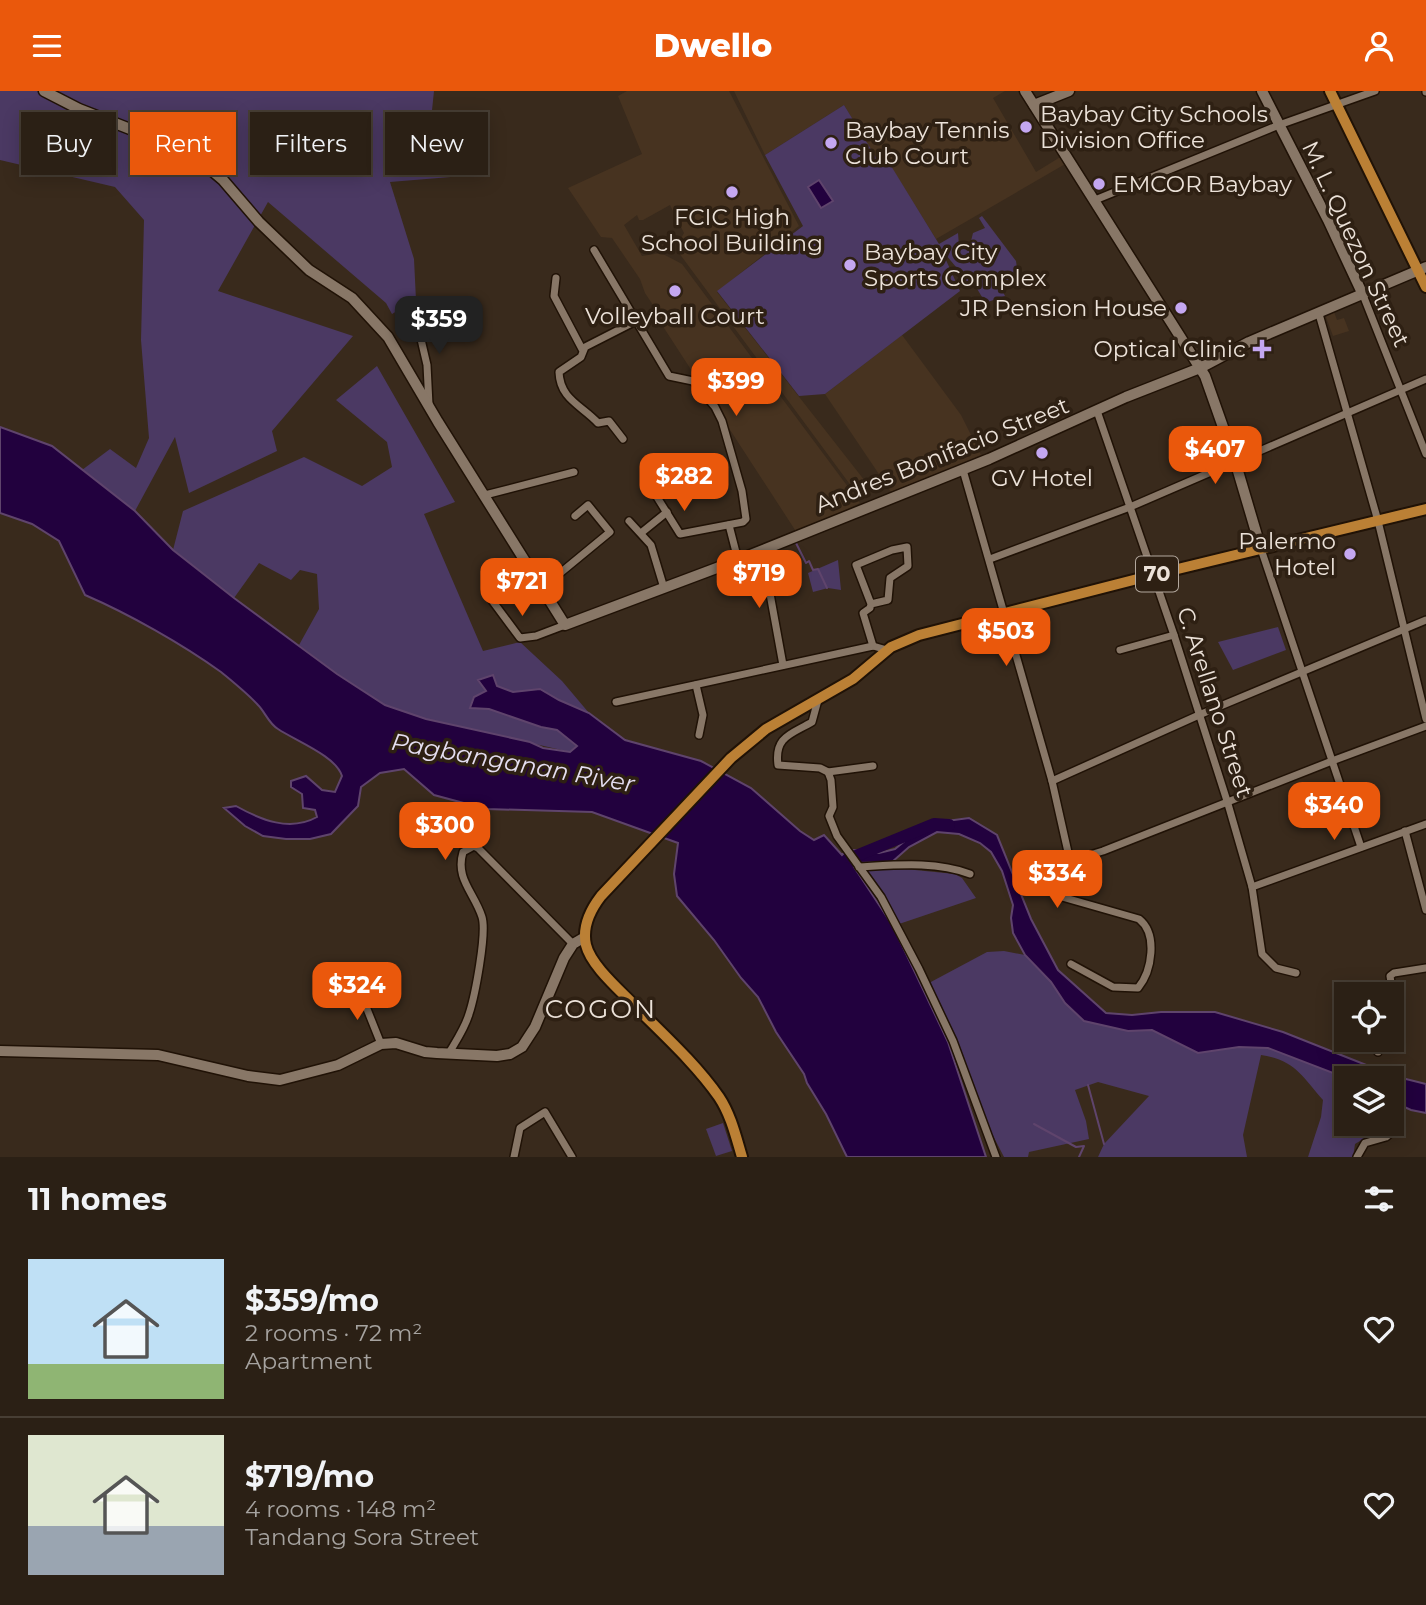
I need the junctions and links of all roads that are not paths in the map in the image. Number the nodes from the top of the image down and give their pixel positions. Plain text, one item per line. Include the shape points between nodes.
1 (44, 91) edge
2 (1025, 91) edge
3 (1069, 91) edge
4 (1262, 91) edge
5 (1330, 91) edge
6 (1375, 91) edge
7 (1336, 103) junction
8 (1034, 104) junction
9 (1279, 125) junction
10 (1095, 200) junction
11 (594, 250) dead end
12 (1421, 269) edge
13 (556, 278) dead end
14 (1426, 287) edge
15 (1363, 295) junction
16 (1319, 314) junction
17 (636, 321) junction
18 (452, 322) dead end
19 (582, 349) junction
20 (1200, 368) junction
21 (1426, 379) edge
22 (1401, 391) junction
23 (429, 406) junction
24 (1097, 411) junction
25 (1349, 414) junction
26 (623, 439) dead end
27 (1426, 454) edge
28 (1235, 461) junction
29 (963, 470) junction
30 (574, 472) dead end
31 (647, 481) dead end
32 (485, 495) junction
33 (1130, 507) junction
34 (1426, 509) edge
35 (667, 512) junction
36 (575, 516) dead end
37 (629, 521) dead end
38 (1378, 521) junction
39 (729, 525) junction
40 (641, 533) junction
41 (1261, 549) junction
42 (762, 550) junction
43 (989, 559) junction
44 (738, 560) junction
45 (1153, 575) junction
46 (542, 588) junction
47 (664, 588) junction
48 (485, 591) dead end
49 (871, 604) junction
50 (1005, 613) junction
51 (1426, 620) edge
52 (565, 625) junction
53 (1405, 630) junction
54 (1174, 635) junction
55 (873, 646) junction
56 (889, 649) junction
57 (1121, 650) dead end
58 (783, 665) junction
59 (1303, 673) junction
60 (696, 685) junction
61 (818, 700) junction
62 (615, 702) dead end
63 (1199, 715) junction
64 (1426, 719) edge
65 (1426, 726) edge
66 (699, 735) dead end
67 (1332, 761) junction
68 (873, 766) dead end
69 (828, 772) junction
70 (1052, 781) junction
71 (1228, 804) junction
72 (1426, 824) edge
73 (1405, 831) junction
74 (1361, 847) junction
75 (1070, 861) junction
76 (858, 866) junction
77 (970, 874) dead end
78 (1252, 887) junction
79 (1426, 910) edge
80 (585, 937) junction
81 (573, 944) junction
82 (1071, 964) dead end
83 (1426, 968) edge
84 (1296, 973) dead end
85 (1391, 982) edge
86 (359, 989) dead end
87 (381, 1044) junction
88 (0, 1051) edge
89 (449, 1053) junction
90 (1386, 1136) edge
91 (514, 1157) edge
92 (572, 1157) edge
93 (742, 1157) edge
94 (996, 1157) edge
95 (1357, 1157) edge

1 - 23 street via 176,147 223,180 309,270 352,297 388,337
2 - 8 street
3 - 8 street
4 - 9 street, M. L. Quezon Street
5 - 7 main road
6 - 7 street
7 - 9 street
7 - 12 main road
8 - 10 street
9 - 10 street
9 - 15 street, M. L. Quezon Street
10 - 20 street
11 - 17 street
12 - 14 main road
12 - 15 street, Andres Bonifacio Street
13 - 19 street via 554,296
15 - 16 street, Andres Bonifacio Street
15 - 22 street, M. L. Quezon Street
16 - 20 street, Andres Bonifacio Street
16 - 25 street
17 - 19 street
17 - 39 street via 669,376 693,380 720,417 747,517
18 - 23 street via 447,331 420,335
19 - 26 street via 581,357 559,370 561,388 598,423 609,421
20 - 24 street, Andres Bonifacio Street
20 - 28 street
21 - 22 street
22 - 25 street
22 - 27 street, M. L. Quezon Street
23 - 32 street
24 - 29 street, Andres Bonifacio Street
24 - 33 street, C. Arellano Street
25 - 28 street
25 - 38 street
28 - 33 street
28 - 41 street
29 - 42 street, Andres Bonifacio Street
29 - 43 street
30 - 32 street
31 - 35 street
32 - 46 street
33 - 43 street
33 - 45 street, C. Arellano Street
34 - 38 main road, 70
35 - 39 street via 680,534
35 - 40 street
36 - 46 street via 588,505 610,532
37 - 40 street
38 - 41 main road, 70
38 - 53 street
39 - 44 street
40 - 47 street via 651,545
41 - 45 main road, 70
41 - 59 street
42 - 44 street, Andres Bonifacio Street
42 - 58 street
43 - 50 street
44 - 47 street, Andres Bonifacio Street
45 - 50 main road, 70
45 - 54 street, C. Arellano Street
46 - 52 street
47 - 52 street, Andres Bonifacio Street
48 - 52 street, Andres Bonifacio Street via 520,638
49 - 49 street via 888,600 892,574 908,566 907,547 856,565
49 - 55 street via 863,614
50 - 56 main road, 70 via 919,635
50 - 70 street
51 - 53 street
53 - 59 street
53 - 64 street
54 - 57 street
54 - 63 street, C. Arellano Street
55 - 56 street
55 - 58 street
56 - 61 main road, 70
58 - 60 street
59 - 63 street
59 - 67 street
60 - 62 street
60 - 66 street via 703,715
61 - 69 street via 812,722 786,734 776,755 778,765
61 - 80 main road, 70 via 766,729 731,758 594,906
63 - 70 street
63 - 71 street, C. Arellano Street
65 - 67 street
67 - 71 street
67 - 74 street
68 - 69 street
69 - 76 street via 833,807 829,816
70 - 75 street
71 - 75 street
71 - 78 street, C. Arellano Street
72 - 73 street
73 - 74 street
73 - 79 street
74 - 78 street
75 - 82 street via 1058,868 1062,897 1139,919 1151,952 1141,984 1132,989 1112,987
76 - 77 street via 914,865
76 - 94 street via 901,933 940,1012
78 - 84 street, C. Arellano Street via 1262,954 1276,968
80 - 81 street
80 - 93 main road via 593,960 720,1099
81 - 89 street via 522,1047 497,1056
81 - 89 street via 478,848 463,852 460,875 482,918 483,935 469,1016
83 - 85 street via 1394,973
86 - 87 street
87 - 88 street via 338,1065 280,1080 158,1055
87 - 89 street
90 - 95 street via 1365,1143
91 - 92 street via 520,1128 545,1112

